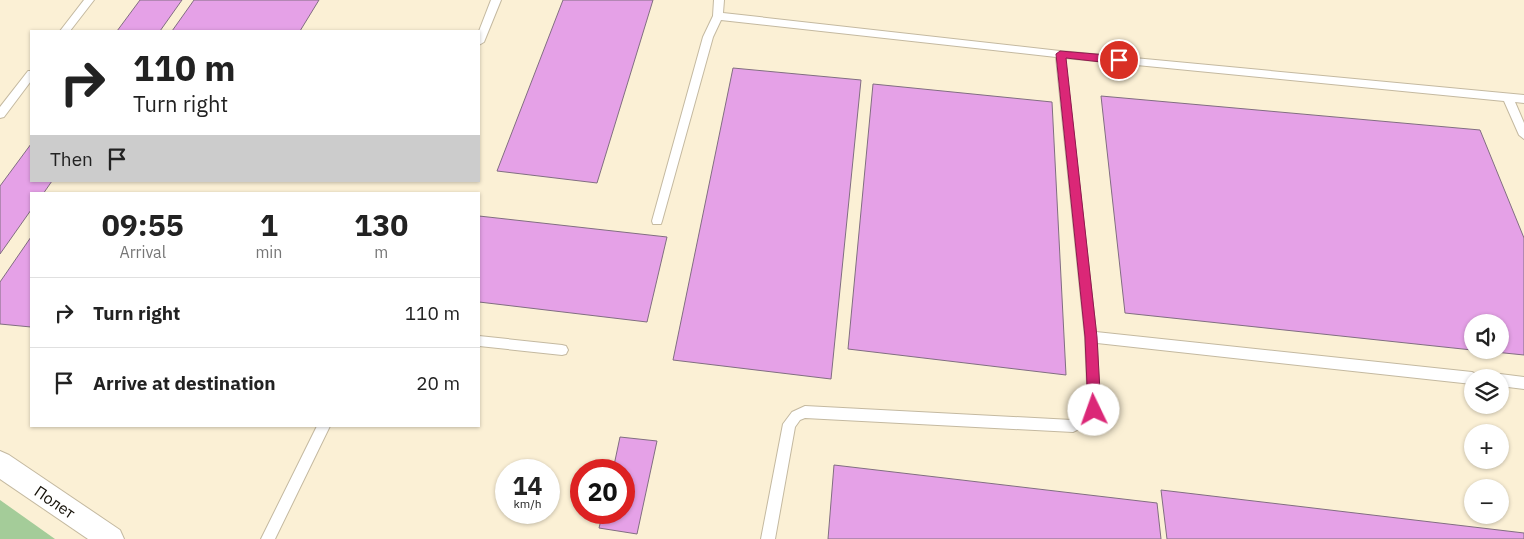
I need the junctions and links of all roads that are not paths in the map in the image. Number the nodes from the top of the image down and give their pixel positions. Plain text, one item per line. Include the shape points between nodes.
1 (89, 0) edge
2 (496, 0) edge
3 (719, 0) edge
4 (718, 16) junction
5 (66, 30) edge
6 (480, 40) edge
7 (1060, 54) junction
8 (30, 75) edge
9 (1508, 98) junction
10 (1524, 99) edge
11 (0, 114) edge
12 (1524, 135) edge
13 (657, 221) dead end
14 (1091, 337) junction
15 (480, 341) edge
16 (562, 350) dead end
17 (1464, 377) edge
18 (1509, 381) edge
19 (1524, 383) edge
20 (324, 427) edge
21 (0, 464) edge
22 (111, 539) edge
23 (268, 539) edge
24 (768, 539) edge

1 - 5 lane
2 - 6 lane
3 - 4 lane
4 - 7 lane
4 - 13 lane via 708,37
7 - 9 lane
7 - 14 lane
8 - 11 lane
9 - 10 lane
9 - 12 lane
14 - 17 lane
14 - 24 lane via 1094,410 1073,426 805,412 796,416 789,424
15 - 16 lane
18 - 19 lane
20 - 23 lane
21 - 22 street, Полет

